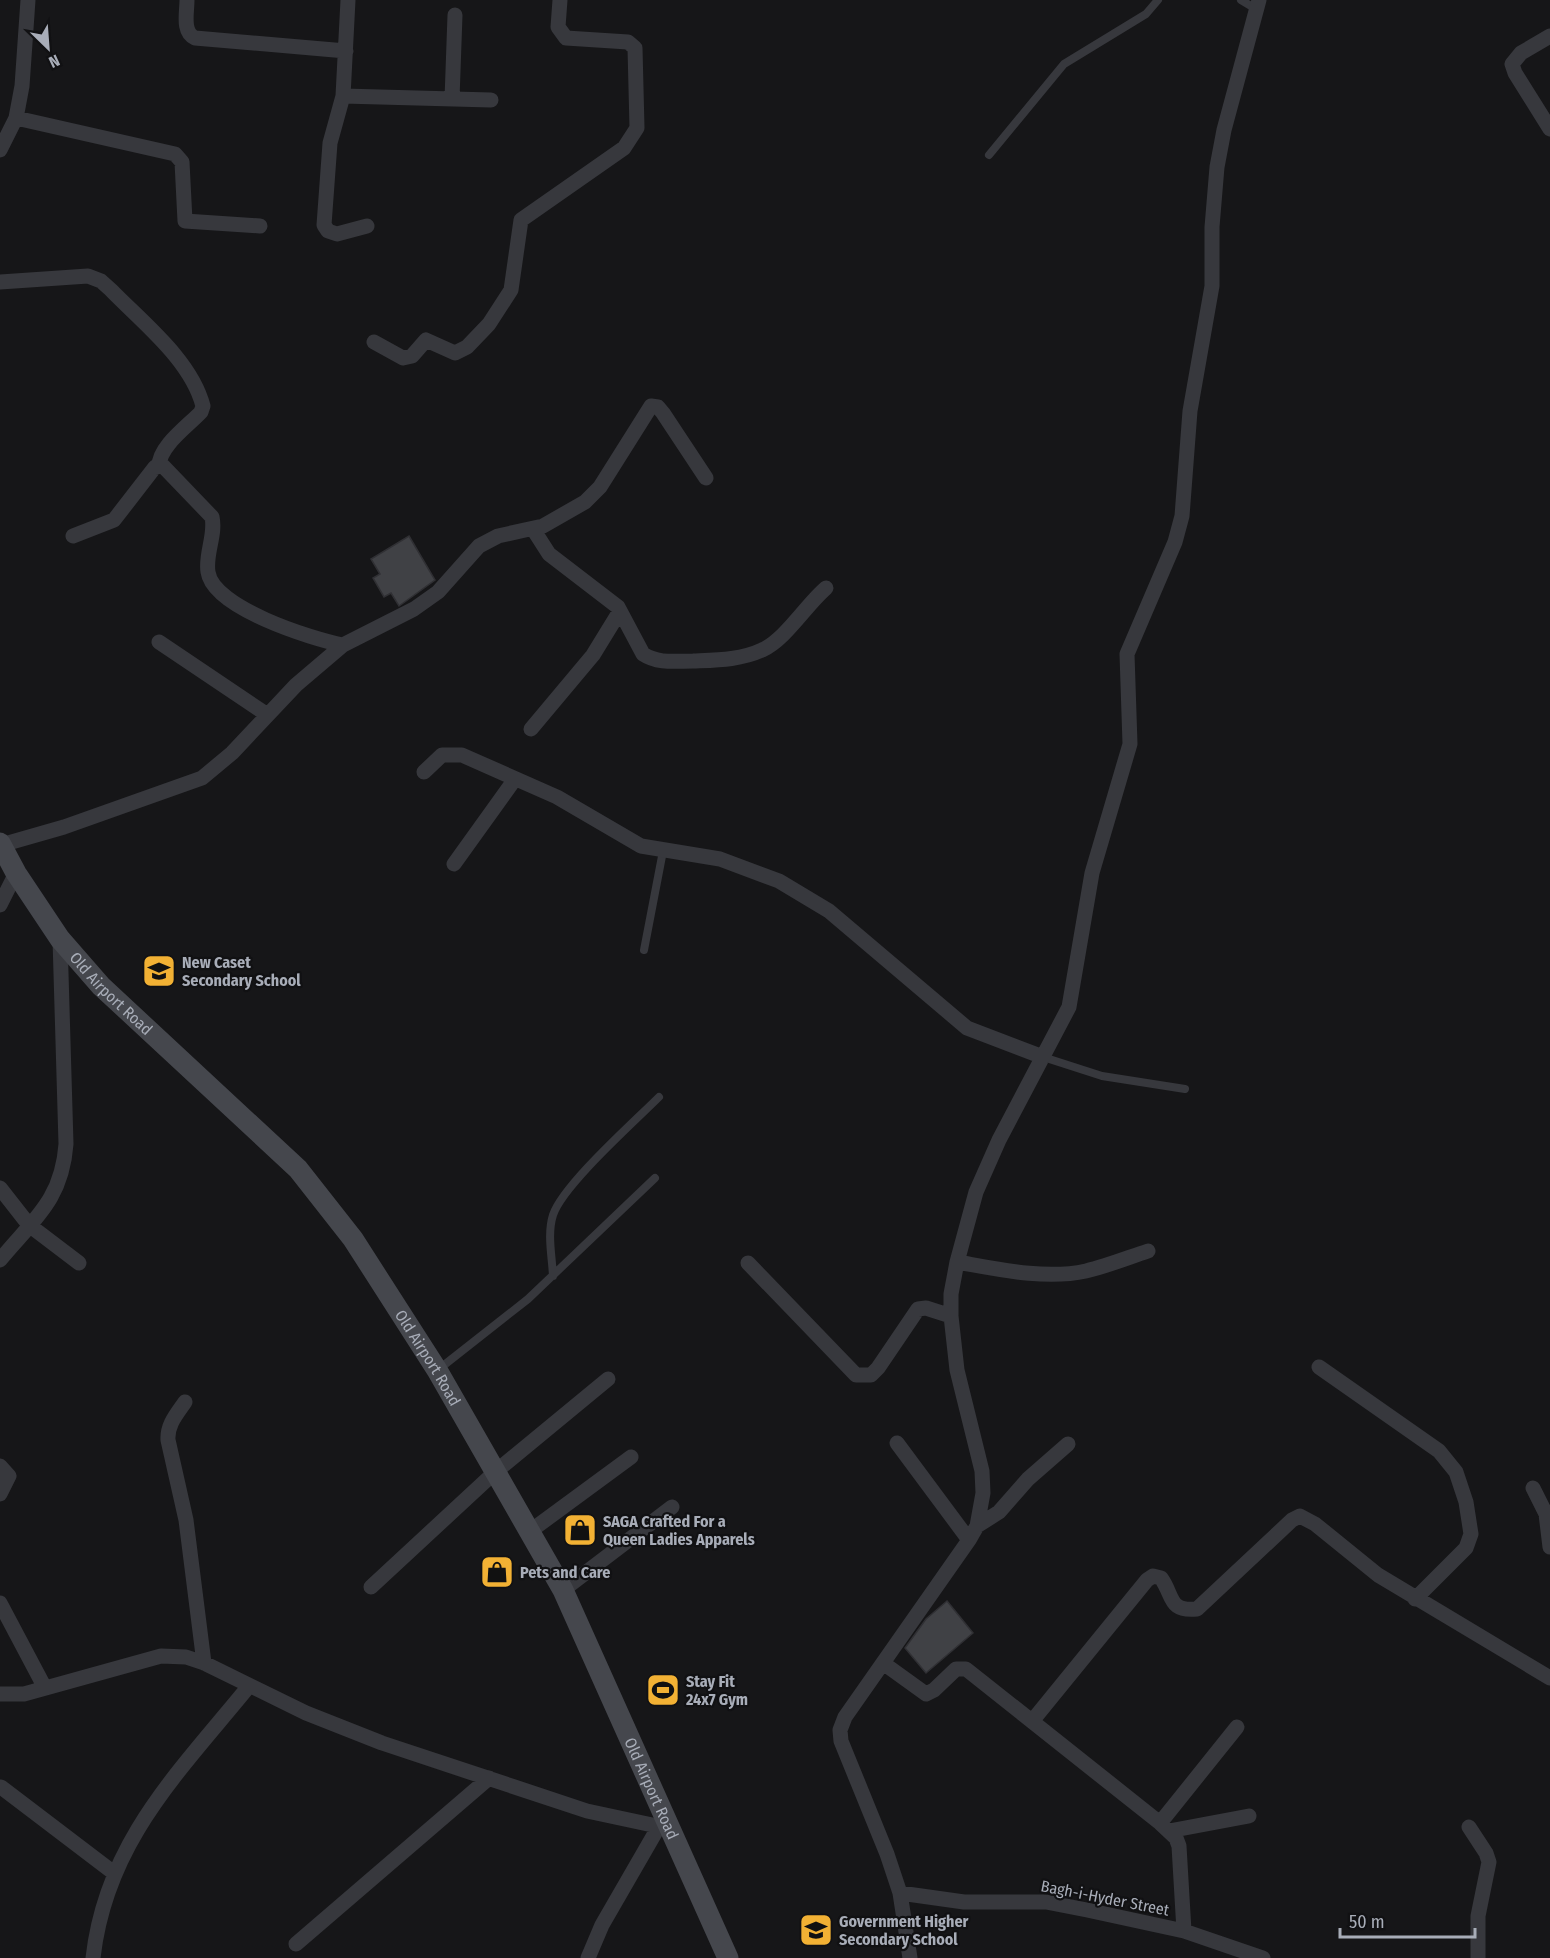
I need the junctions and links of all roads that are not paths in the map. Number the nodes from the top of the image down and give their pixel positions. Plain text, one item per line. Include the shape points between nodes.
1 (27, 0) edge
2 (187, 0) edge
3 (348, 0) edge
4 (560, 0) edge
5 (1158, 0) edge
6 (1241, 0) edge
7 (1257, 4) edge
8 (456, 15) dead end
9 (1550, 36) edge
10 (346, 51) junction
11 (343, 96) junction
12 (452, 99) junction
13 (491, 100) dead end
14 (16, 118) junction
15 (1550, 129) edge
16 (0, 150) edge
17 (989, 155) dead end
18 (260, 226) dead end
19 (367, 226) dead end
20 (0, 282) edge
21 (374, 342) dead end
22 (159, 465) junction
23 (706, 478) dead end
24 (533, 529) junction
25 (73, 536) dead end
26 (826, 588) dead end
27 (620, 611) junction
28 (159, 642) dead end
29 (343, 645) junction
30 (266, 714) junction
31 (531, 729) dead end
32 (424, 772) dead end
33 (515, 779) junction
34 (0, 844) edge
35 (663, 851) junction
36 (454, 864) dead end
37 (16, 873) junction
38 (0, 905) edge
39 (60, 939) junction
40 (644, 950) dead end
41 (1042, 1057) junction
42 (1185, 1089) dead end
43 (659, 1097) dead end
44 (655, 1178) dead end
45 (0, 1188) edge
46 (29, 1225) junction
47 (1148, 1251) dead end
48 (0, 1260) edge
49 (957, 1262) junction
50 (79, 1263) dead end
51 (748, 1263) dead end
52 (553, 1276) junction
53 (951, 1316) junction
54 (1318, 1367) dead end
55 (437, 1370) junction
56 (608, 1379) dead end
57 (185, 1402) dead end
58 (897, 1443) dead end
59 (1068, 1444) dead end
60 (631, 1457) dead end
61 (0, 1466) edge
62 (494, 1473) junction
63 (1533, 1488) dead end
64 (0, 1494) edge
65 (672, 1508) dead end
66 (977, 1526) junction
67 (529, 1532) junction
68 (969, 1540) junction
69 (1550, 1548) edge
70 (371, 1587) dead end
71 (562, 1590) junction
72 (1415, 1599) junction
73 (0, 1602) edge
74 (204, 1663) junction
75 (883, 1663) junction
76 (1550, 1678) edge
77 (249, 1686) junction
78 (45, 1688) junction
79 (0, 1694) edge
80 (1033, 1720) junction
81 (1237, 1727) dead end
82 (489, 1778) junction
83 (1, 1786) edge
84 (1249, 1816) dead end
85 (661, 1822) junction
86 (1164, 1827) junction
87 (1469, 1827) dead end
88 (114, 1873) junction
89 (900, 1893) junction
90 (1184, 1931) junction
91 (297, 1944) dead end
92 (93, 1958) edge
93 (588, 1958) edge
94 (728, 1958) edge
95 (910, 1958) edge
96 (1263, 1958) edge
97 (1478, 1958) edge

1 - 14 street via 22,86
2 - 10 street via 186,28 195,38
3 - 10 street
4 - 21 street via 558,27 566,38 627,42 635,48 637,128 632,138 624,148 521,220 511,290 489,324 467,347 455,353 426,340 412,356 403,358
5 - 17 lane via 1146,14 1064,64
6 - 7 lane
7 - 41 street via 1217,167 1212,286 1190,411 1182,516 1175,542 1127,654 1130,744 1092,873 1069,1007
8 - 12 street
9 - 15 street via 1521,53 1512,64
10 - 11 street
11 - 12 street
11 - 19 street via 330,142 324,225 337,234
12 - 13 street
14 - 16 street
14 - 18 street via 175,154 182,162 185,221
20 - 22 street via 88,276 101,281 168,350 188,376 203,406 164,450
22 - 25 street via 114,520
22 - 29 street via 168,469 212,517 207,572 220,591 264,621
23 - 24 street via 663,413 651,406 600,487 571,512
24 - 27 street via 549,554
24 - 29 street via 489,539 438,592 414,609
26 - 27 street via 764,650 721,660 650,659 643,654
27 - 31 street via 593,655
28 - 30 street
29 - 30 street
30 - 34 street via 232,753 202,778 64,827
32 - 33 street via 442,755 450,753
33 - 35 street via 557,797 622,838
33 - 36 street
34 - 37 main road, Old Airport Road
35 - 40 lane
35 - 41 street via 720,859 779,881 828,911 967,1029
37 - 38 street
37 - 39 main road, Old Airport Road
39 - 46 street via 64,1171 54,1195
39 - 55 main road, Old Airport Road via 101,986 298,1169 353,1239
41 - 42 lane via 1113,1078
41 - 49 street via 976,1192
43 - 52 lane via 557,1206 550,1234
44 - 52 lane
45 - 46 street
46 - 48 street
46 - 50 street
47 - 49 street via 1063,1274
49 - 53 street
51 - 53 street via 856,1376 871,1375 878,1368 918,1309
52 - 55 lane
53 - 66 street via 957,1370 982,1471
54 - 72 street via 1439,1451 1456,1472 1471,1534 1466,1548
55 - 62 main road, Old Airport Road
56 - 62 street
57 - 74 street via 167,1430 186,1520
58 - 68 street
59 - 66 street via 1028,1479 999,1512
60 - 67 street
61 - 64 street via 9,1476
62 - 67 main road, Old Airport Road
62 - 70 street
63 - 69 street via 1546,1514
65 - 71 street
66 - 68 street
67 - 71 main road, Old Airport Road
68 - 75 street
71 - 85 main road, Old Airport Road
72 - 76 street
72 - 80 street via 1300,1516 1197,1609 1174,1605 1161,1578 1153,1576 1147,1580
73 - 78 street
74 - 77 street
74 - 78 street via 186,1657 161,1656
75 - 80 street via 926,1694 961,1668
75 - 89 street via 840,1730
77 - 82 street via 382,1743
77 - 88 street via 138,1826
78 - 79 street via 13,1696
80 - 86 street
81 - 86 street
82 - 85 street via 587,1811
82 - 91 street
83 - 88 street
84 - 86 street
85 - 93 street via 602,1925
85 - 94 main road, Old Airport Road
86 - 90 street via 1179,1846
87 - 97 street via 1489,1862 1478,1916
88 - 92 street via 102,1907
89 - 90 street, Bagh-i-Hyder Street via 964,1902 1046,1902
89 - 95 street
90 - 96 street, Bagh-i-Hyder Street

